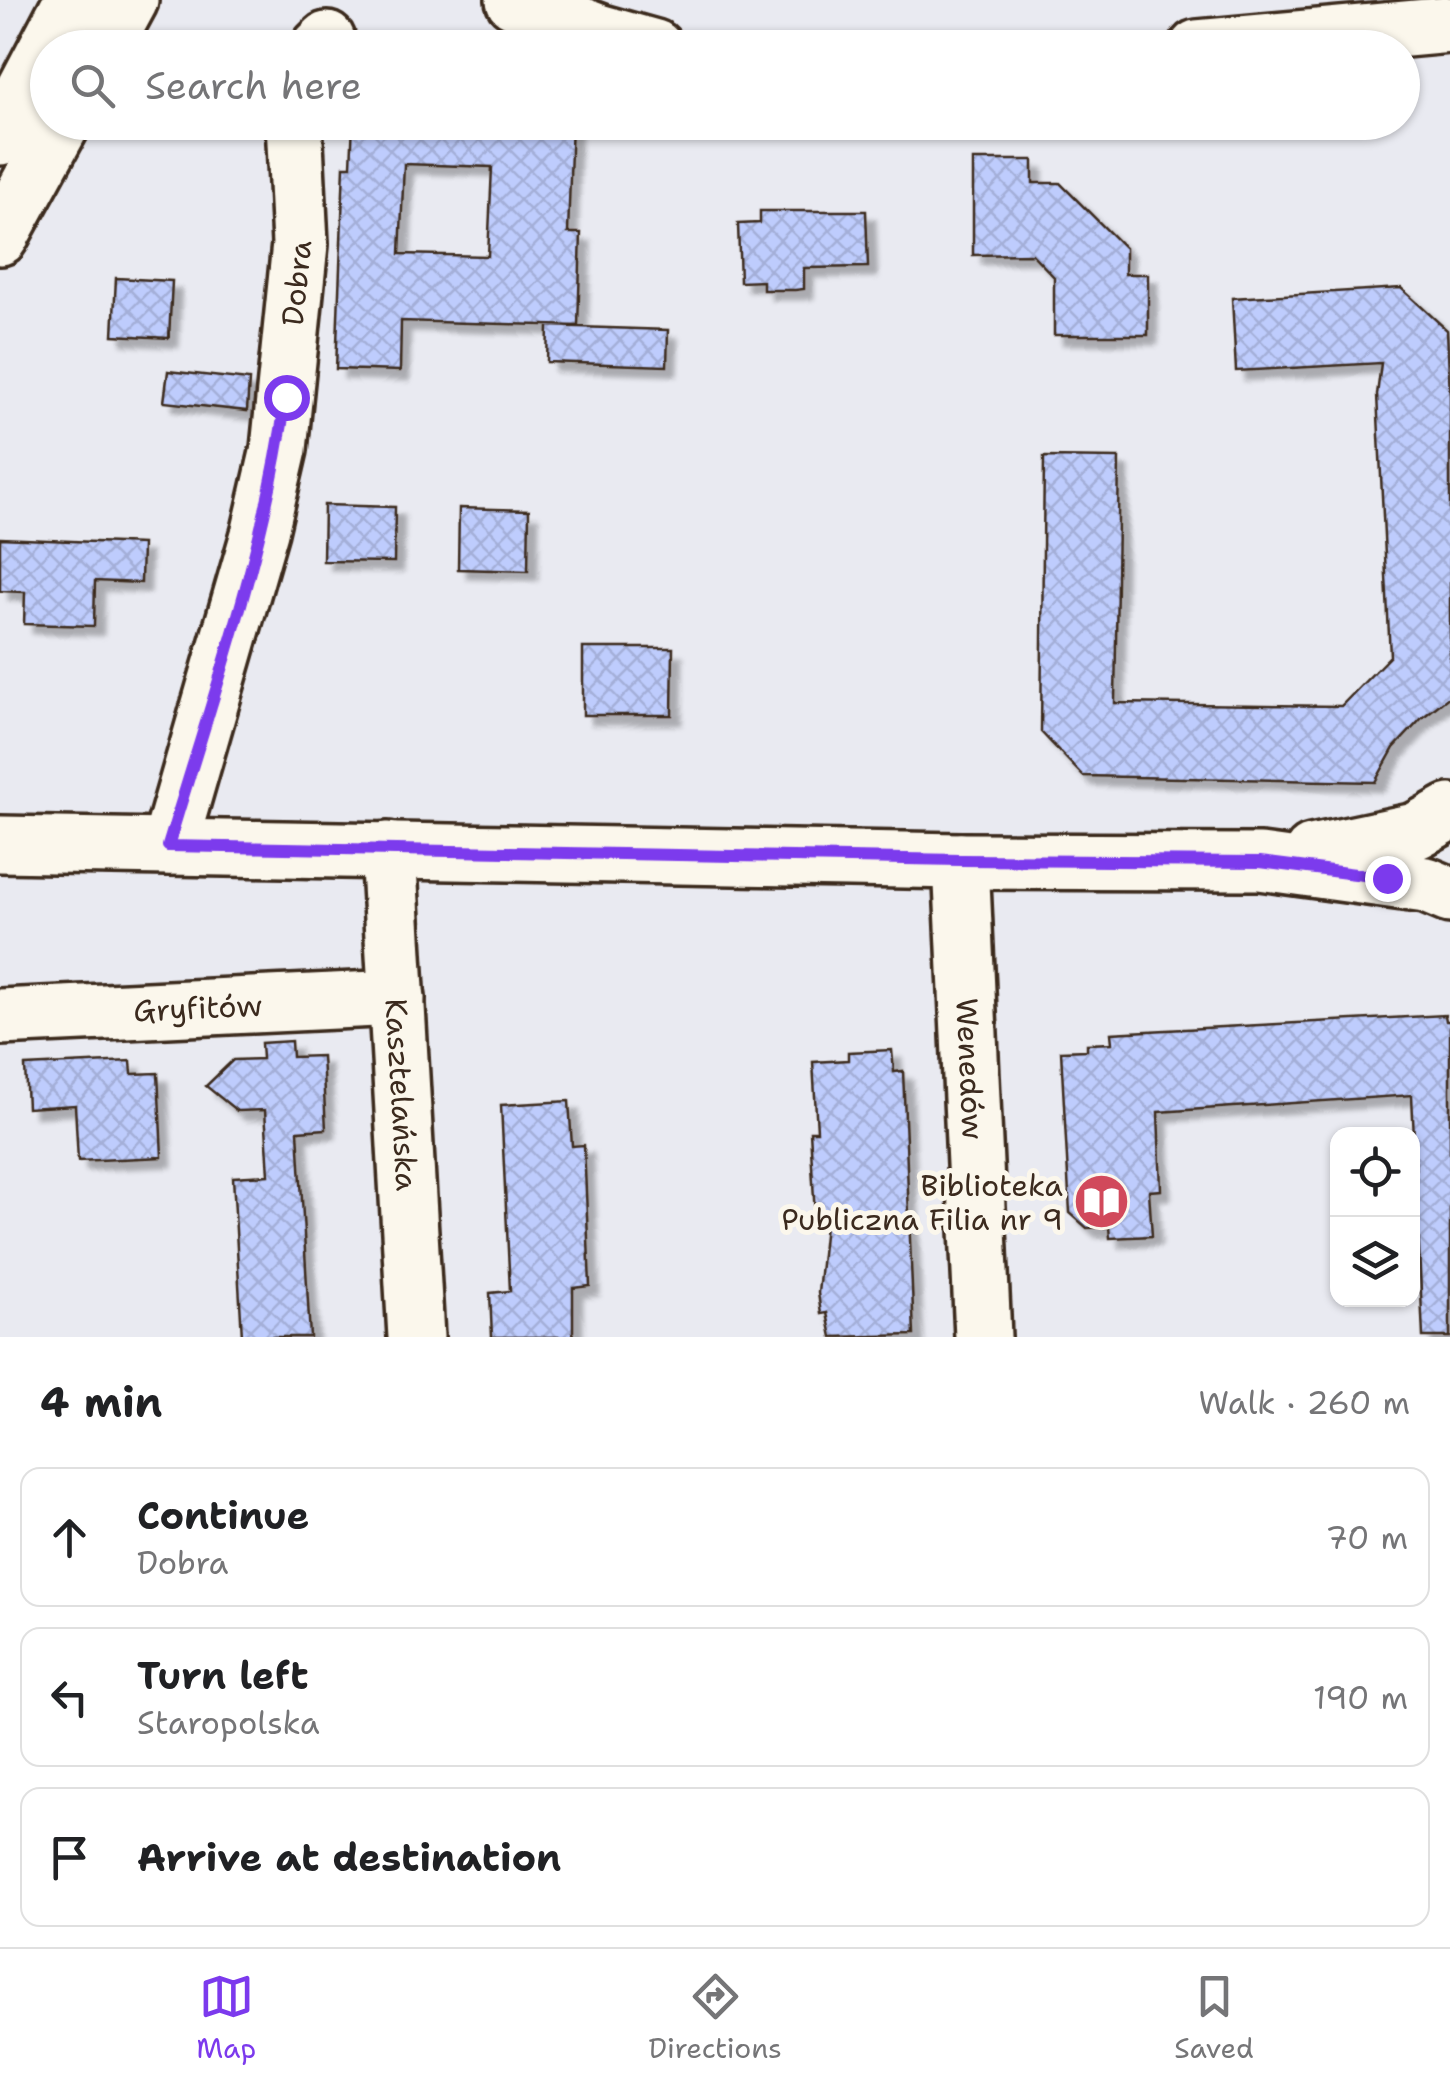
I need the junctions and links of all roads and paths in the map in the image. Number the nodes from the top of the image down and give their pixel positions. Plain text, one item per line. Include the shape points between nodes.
1 (72, 0) edge
2 (130, 0) edge
3 (514, 0) edge
4 (1450, 25) edge
5 (56, 30) edge
6 (114, 30) edge
7 (593, 30) edge
8 (1395, 30) edge
9 (30, 80) edge
10 (0, 138) edge
11 (54, 140) edge
12 (295, 140) edge
13 (0, 237) edge
14 (1450, 812) edge
15 (0, 844) edge
16 (168, 846) junction
17 (388, 850) junction
18 (961, 860) junction
19 (1260, 862) junction
20 (1450, 896) edge
21 (396, 998) junction
22 (0, 1017) edge
23 (416, 1337) edge
24 (983, 1337) edge

1 - 5 street
2 - 6 street
3 - 7 street
4 - 8 street
9 - 10 street
11 - 13 street
12 - 16 street, Dobra via 300,244 279,449
14 - 19 street via 1386,840
15 - 16 street
16 - 17 street
17 - 18 street
17 - 21 street, Kasztelańska
18 - 19 street
18 - 24 street, Wenedów
19 - 20 street via 1413,882
21 - 22 street, Gryfitów
21 - 23 street, Kasztelańska

